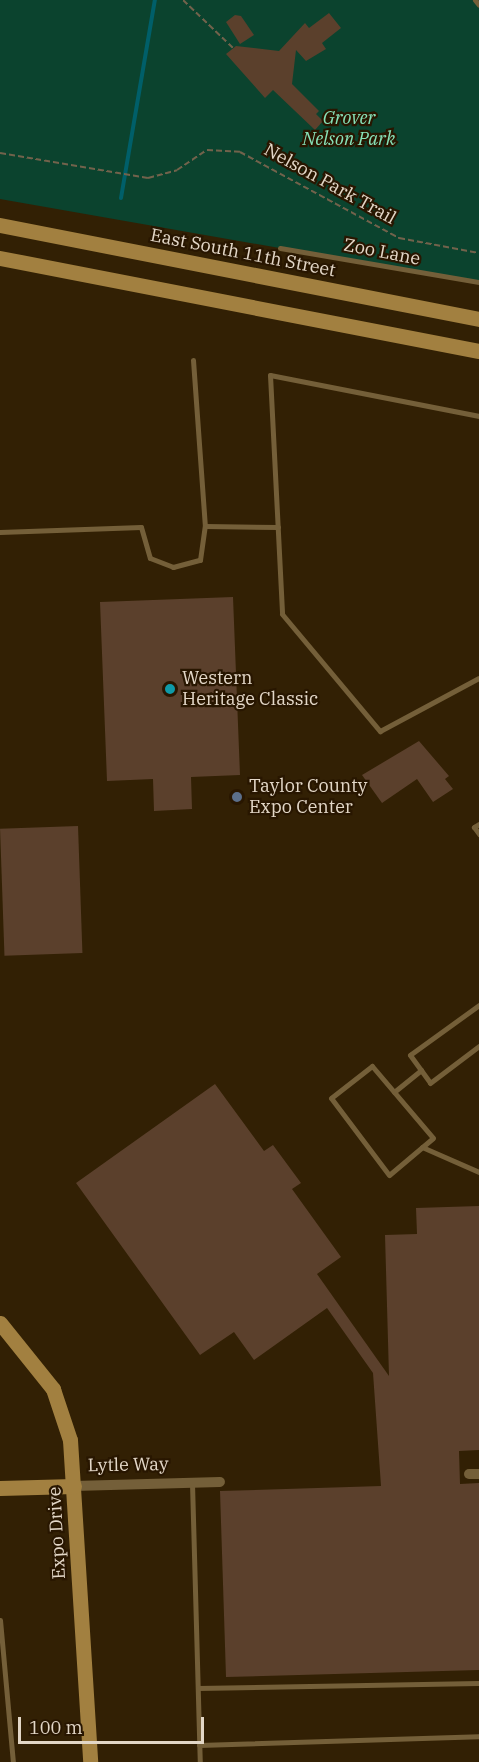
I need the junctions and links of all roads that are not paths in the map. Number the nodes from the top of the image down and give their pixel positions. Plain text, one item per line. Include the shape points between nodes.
1 (475, 0) edge
2 (479, 4) edge
3 (0, 225) edge
4 (280, 248) dead end
5 (0, 258) edge
6 (479, 282) edge
7 (479, 319) edge
8 (479, 351) edge
9 (193, 360) dead end
10 (479, 416) edge
11 (206, 526) junction
12 (278, 526) junction
13 (0, 532) edge
14 (479, 678) edge
15 (479, 824) edge
16 (479, 834) edge
17 (479, 1005) edge
18 (479, 1046) edge
19 (421, 1070) junction
20 (394, 1092) junction
21 (423, 1147) junction
22 (479, 1172) edge
23 (0, 1323) edge
24 (220, 1482) dead end
25 (192, 1483) junction
26 (74, 1486) junction
27 (0, 1488) edge
28 (0, 1620) edge
29 (479, 1683) edge
30 (198, 1688) junction
31 (479, 1736) edge
32 (199, 1745) junction
33 (13, 1762) edge
34 (90, 1762) edge
35 (200, 1762) edge

1 - 2 lane
3 - 7 main road, East South 11th Street
4 - 6 lane, Zoo Lane
5 - 8 main road
9 - 11 lane
10 - 12 lane via 270,375
11 - 12 lane
11 - 13 lane via 200,560 173,567 150,558 141,527
12 - 14 lane via 282,614 380,731
15 - 16 lane via 474,827
17 - 19 lane via 410,1055
18 - 19 lane via 430,1083
19 - 20 lane
20 - 21 lane via 433,1138
20 - 21 lane via 372,1066 331,1098 389,1174
21 - 22 lane
23 - 26 main road, Expo Drive via 53,1389 70,1440
24 - 25 street, Lytle Way
25 - 26 street, Lytle Way
25 - 30 lane
26 - 27 main road, Lytle Way
26 - 34 main road, Expo Drive
28 - 33 lane
29 - 30 lane
30 - 32 lane
31 - 32 lane
32 - 35 lane

